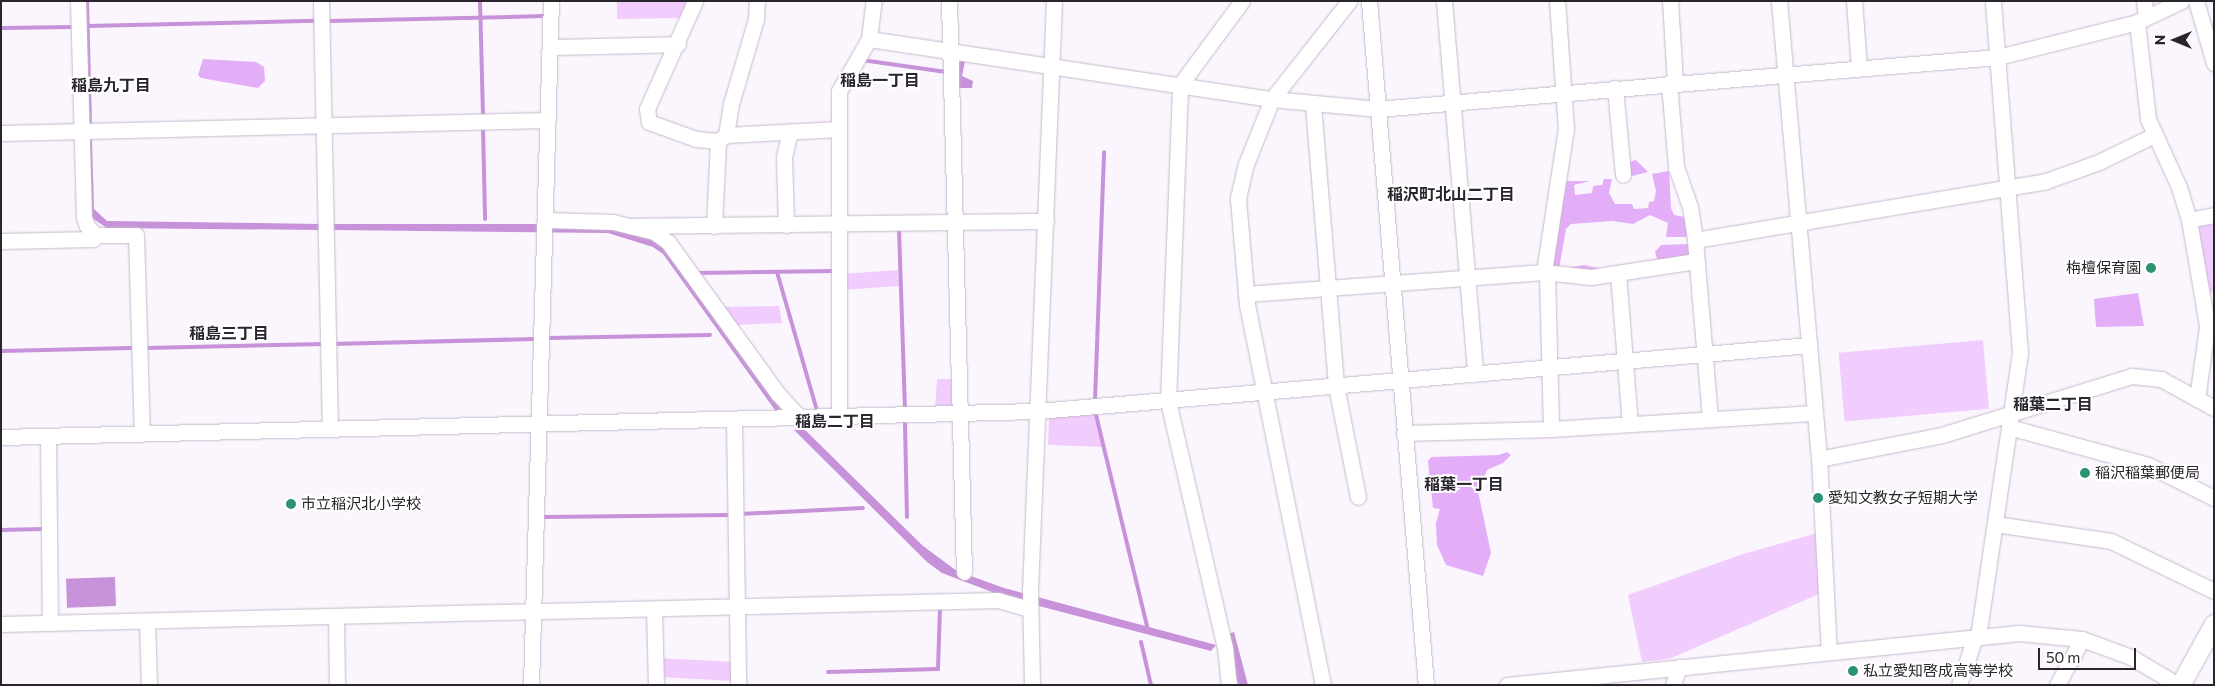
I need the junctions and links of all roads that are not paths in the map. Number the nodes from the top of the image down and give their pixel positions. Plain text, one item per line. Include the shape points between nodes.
1 (78, 1) edge
2 (321, 1) edge
3 (551, 1) edge
4 (695, 1) edge
5 (757, 1) edge
6 (874, 1) edge
7 (948, 1) edge
8 (1054, 1) edge
9 (1242, 1) edge
10 (1349, 1) edge
11 (1369, 1) edge
12 (1444, 1) edge
13 (1557, 1) edge
14 (1670, 1) edge
15 (1779, 1) edge
16 (1854, 1) edge
17 (1993, 1) edge
18 (2144, 1) edge
19 (2181, 1) edge
20 (2196, 1) edge
21 (2142, 20) junction
22 (869, 39) junction
23 (678, 44) junction
24 (550, 47) junction
25 (950, 50) junction
26 (1998, 57) junction
27 (2214, 63) edge
28 (1051, 67) junction
29 (1860, 68) junction
30 (1785, 73) junction
31 (1672, 83) junction
32 (1180, 85) junction
33 (1615, 88) junction
34 (1564, 92) junction
35 (1272, 99) junction
36 (1452, 102) junction
37 (1313, 105) junction
38 (1377, 109) junction
39 (548, 120) junction
40 (323, 124) junction
41 (838, 129) junction
42 (82, 130) junction
43 (790, 132) junction
44 (1, 133) edge
45 (2154, 135) junction
46 (722, 138) junction
47 (1623, 175) dead end
48 (2008, 187) junction
49 (2214, 215) edge
50 (2189, 220) junction
51 (1046, 221) junction
52 (954, 222) junction
53 (1798, 223) junction
54 (838, 224) junction
55 (786, 225) junction
56 (546, 226) junction
57 (632, 226) junction
58 (714, 226) junction
59 (96, 235) junction
60 (1695, 240) junction
61 (1, 241) edge
62 (1696, 261) junction
63 (1545, 273) junction
64 (1618, 273) junction
65 (1467, 277) junction
66 (1390, 283) junction
67 (1328, 288) junction
68 (1246, 294) junction
69 (1809, 345) junction
70 (1704, 354) junction
71 (1625, 361) junction
72 (1549, 368) junction
73 (1475, 374) junction
74 (1399, 381) junction
75 (1336, 386) junction
76 (1266, 391) junction
77 (2197, 399) junction
78 (1168, 401) junction
79 (2214, 408) edge
80 (1038, 411) junction
81 (1815, 412) junction
82 (959, 415) junction
83 (840, 417) junction
84 (800, 418) junction
85 (1710, 419) junction
86 (734, 420) junction
87 (2010, 421) junction
88 (540, 424) junction
89 (1630, 424) junction
90 (330, 429) junction
91 (1551, 429) junction
92 (1404, 433) junction
93 (142, 434) junction
94 (48, 436) junction
95 (1, 437) edge
96 (1819, 459) junction
97 (1358, 496) dead end
98 (2214, 498) edge
99 (1995, 524) junction
100 (964, 572) dead end
101 (2214, 591) edge
102 (1030, 603) junction
103 (737, 607) junction
104 (654, 609) junction
105 (534, 612) junction
106 (336, 616) junction
107 (147, 621) junction
108 (50, 623) junction
109 (1, 624) edge
110 (2212, 630) edge
111 (1977, 637) junction
112 (2082, 639) junction
113 (1828, 652) junction
114 (1679, 667) junction
115 (149, 685) edge
116 (337, 685) edge
117 (531, 685) edge
118 (656, 685) edge
119 (738, 685) edge
120 (1032, 685) edge
121 (1229, 685) edge
122 (1324, 685) edge
123 (1426, 685) edge
124 (1508, 685) edge
125 (1673, 685) edge
126 (1959, 685) edge
127 (2057, 685) edge
128 (2179, 685) edge

1 - 42 street
2 - 40 street
3 - 24 street
4 - 23 street
5 - 46 street via 756,19
6 - 22 street
7 - 25 street
8 - 28 street
9 - 32 street
10 - 35 street
11 - 38 street
12 - 36 street
13 - 34 street
14 - 31 street
15 - 30 street
16 - 29 street
17 - 26 street
18 - 21 street
19 - 21 street
20 - 27 street
21 - 26 street
21 - 45 street via 2148,119
22 - 25 street
22 - 41 street via 840,91
23 - 24 street
23 - 46 street via 647,110 649,122 696,139
24 - 39 street
25 - 28 street
25 - 52 street
26 - 29 street
26 - 48 street
28 - 32 street
28 - 51 street
29 - 30 street
30 - 31 street
30 - 53 street
31 - 33 street
31 - 60 street via 1676,167 1690,207
32 - 35 street
32 - 78 street
33 - 34 street
33 - 47 street
34 - 36 street
34 - 63 street via 1566,129
35 - 37 street
35 - 68 street via 1246,164 1238,198
36 - 38 street
36 - 65 street
37 - 38 street
37 - 67 street
38 - 66 street
39 - 40 street
39 - 56 street
40 - 42 street
40 - 90 street
41 - 43 street
41 - 54 street
42 - 44 street
42 - 59 street via 84,217
43 - 46 street
43 - 55 street via 784,157
45 - 48 street via 2099,162 2055,178
45 - 50 street via 2180,187
46 - 58 street
48 - 53 street
48 - 87 street via 2020,353
49 - 50 street
50 - 77 street via 2207,327
51 - 52 street
51 - 80 street
52 - 54 street
52 - 82 street
53 - 60 street
53 - 69 street
54 - 55 street
54 - 83 street
55 - 58 street
56 - 57 street via 613,222
56 - 88 street
57 - 58 street
57 - 84 street via 654,232 668,242 778,394
59 - 61 street via 93,239
59 - 93 street via 136,235
60 - 62 street
62 - 64 street
62 - 70 street
63 - 64 street via 1591,277
63 - 65 street
63 - 72 street
64 - 71 street
65 - 66 street
65 - 73 street
66 - 67 street
66 - 74 street
67 - 68 street
67 - 75 street
68 - 76 street
69 - 70 street
69 - 81 street
70 - 71 street
70 - 85 street
71 - 72 street
71 - 89 street
72 - 73 street
72 - 91 street
73 - 74 street
74 - 75 street
74 - 92 street
75 - 76 street
75 - 97 street
76 - 78 street
76 - 122 street
77 - 79 street
77 - 87 street via 2161,379 2132,376
78 - 80 street
78 - 121 street via 1226,648
80 - 82 street
80 - 102 street
81 - 85 street
81 - 96 street
82 - 83 street
82 - 100 street
83 - 84 street
84 - 86 street
85 - 89 street
86 - 88 street
86 - 103 street
87 - 96 street
87 - 98 street via 2148,465
87 - 99 street
88 - 90 street
88 - 105 street
89 - 91 street
90 - 93 street
91 - 92 street
92 - 123 street
93 - 94 street
94 - 95 street
94 - 108 street
96 - 113 street
99 - 101 street via 2111,541
99 - 111 street
102 - 103 street via 998,600
102 - 120 street
103 - 104 street
103 - 119 street
104 - 105 street
104 - 118 street
105 - 106 street
105 - 117 street
106 - 107 street
106 - 116 street
107 - 108 street
107 - 115 street
108 - 109 street
110 - 128 main road
111 - 112 street via 2019,633
111 - 113 street
111 - 126 street
112 - 127 street
112 - 128 street via 2131,657
113 - 114 street
114 - 124 street
114 - 125 street

